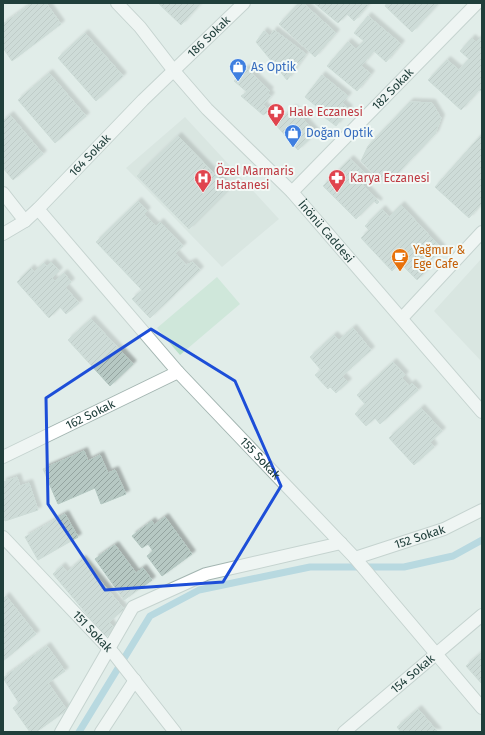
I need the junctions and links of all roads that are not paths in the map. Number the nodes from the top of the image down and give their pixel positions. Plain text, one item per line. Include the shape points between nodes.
1 (117, 3) edge
2 (244, 3) edge
3 (477, 3) edge
4 (174, 71) junction
5 (292, 192) junction
6 (3, 193) edge
7 (38, 209) junction
8 (25, 221) junction
9 (482, 232) edge
10 (3, 234) edge
11 (402, 318) junction
12 (178, 372) junction
13 (482, 412) edge
14 (3, 457) edge
15 (482, 510) edge
16 (3, 537) edge
17 (340, 543) junction
18 (355, 558) junction
19 (482, 615) edge
20 (109, 650) junction
21 (436, 653) junction
22 (135, 680) junction
23 (482, 708) edge
24 (61, 732) edge
25 (101, 732) edge
26 (174, 732) edge
27 (344, 732) edge

1 - 4 street, İnönü Caddesi via 140,27
2 - 4 street, 186 Sokak
3 - 5 street, 182 Sokak
4 - 5 street, İnönü Caddesi via 207,109
4 - 7 street, 164 Sokak
5 - 11 street, İnönü Caddesi
6 - 8 street
7 - 8 street, 164 Sokak
7 - 12 street, 155 Sokak
8 - 10 street, 164 Sokak
9 - 11 street
11 - 13 street, İnönü Caddesi
12 - 14 street, 162 Sokak
12 - 17 street, 155 Sokak
15 - 18 street, 152 Sokak via 444,529
16 - 20 street, 151 Sokak
17 - 18 street, 155 Sokak
17 - 20 street via 206,574 161,594 133,607
18 - 21 street, 155 Sokak
19 - 21 street, 154 Sokak
20 - 22 street, 151 Sokak
20 - 24 street
21 - 23 street, 155 Sokak
21 - 27 street, 154 Sokak
22 - 25 street
22 - 26 street, 151 Sokak

